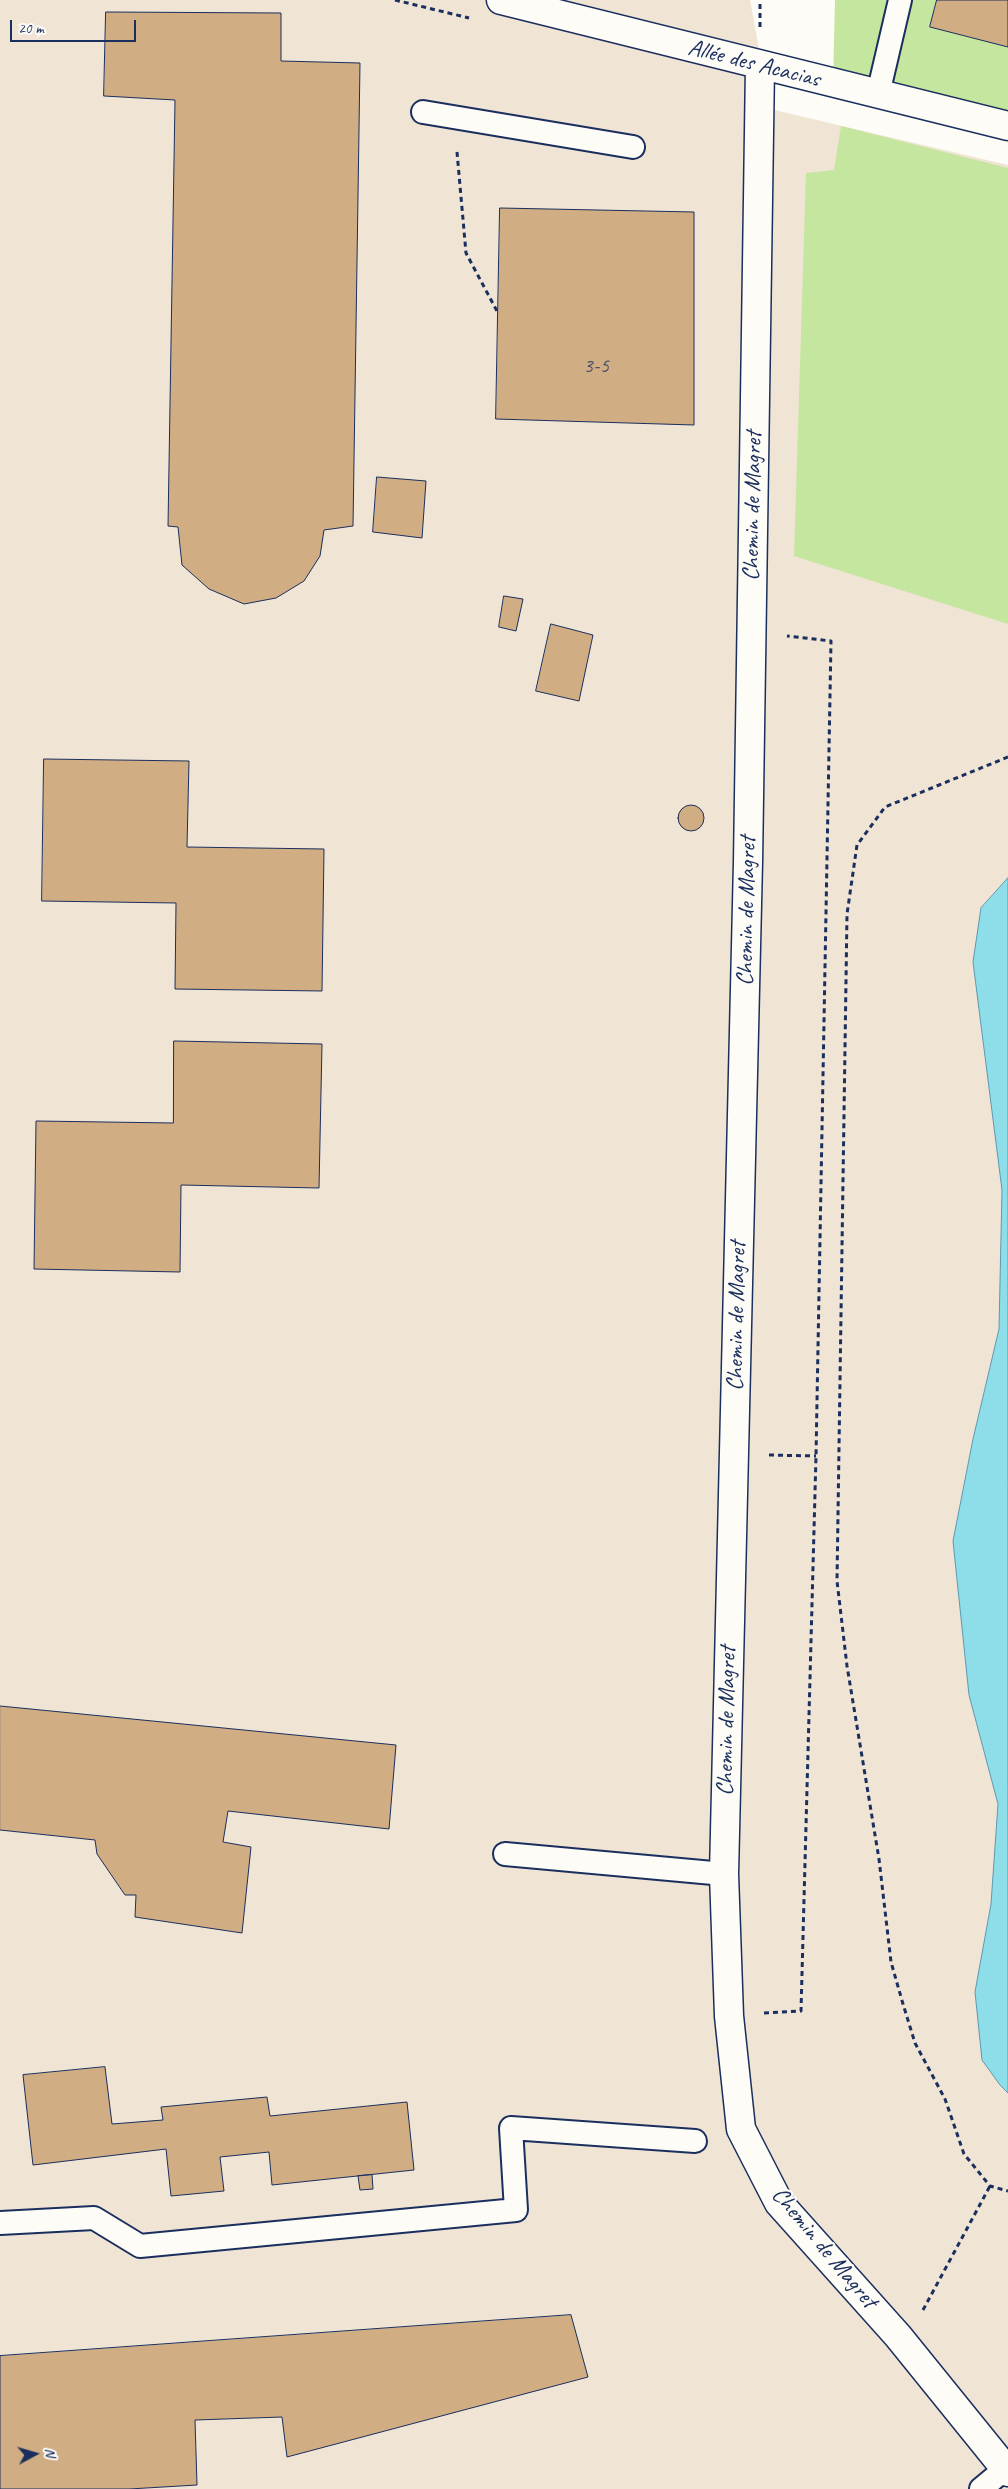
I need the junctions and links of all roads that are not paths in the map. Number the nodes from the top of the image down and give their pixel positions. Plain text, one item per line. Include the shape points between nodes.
1 (501, 0) edge
2 (900, 0) edge
3 (760, 66) junction
4 (878, 94) junction
5 (423, 112) dead end
6 (1008, 126) edge
7 (633, 147) dead end
8 (505, 1854) dead end
9 (724, 1874) junction
10 (695, 2141) dead end
11 (0, 2223) edge
12 (1007, 2470) edge
13 (981, 2489) edge

1 - 3 street, Allée des Acacias
2 - 4 lane
3 - 4 street, Allée des Acacias
3 - 9 street, Chemin de Magret
4 - 6 street, Allée des Acacias
5 - 7 lane
8 - 9 lane
9 - 12 street, Chemin de Magret via 729,2016 740,2129 779,2203 898,2336
10 - 11 lane via 511,2128 516,2210 140,2246 94,2218
12 - 13 lane

